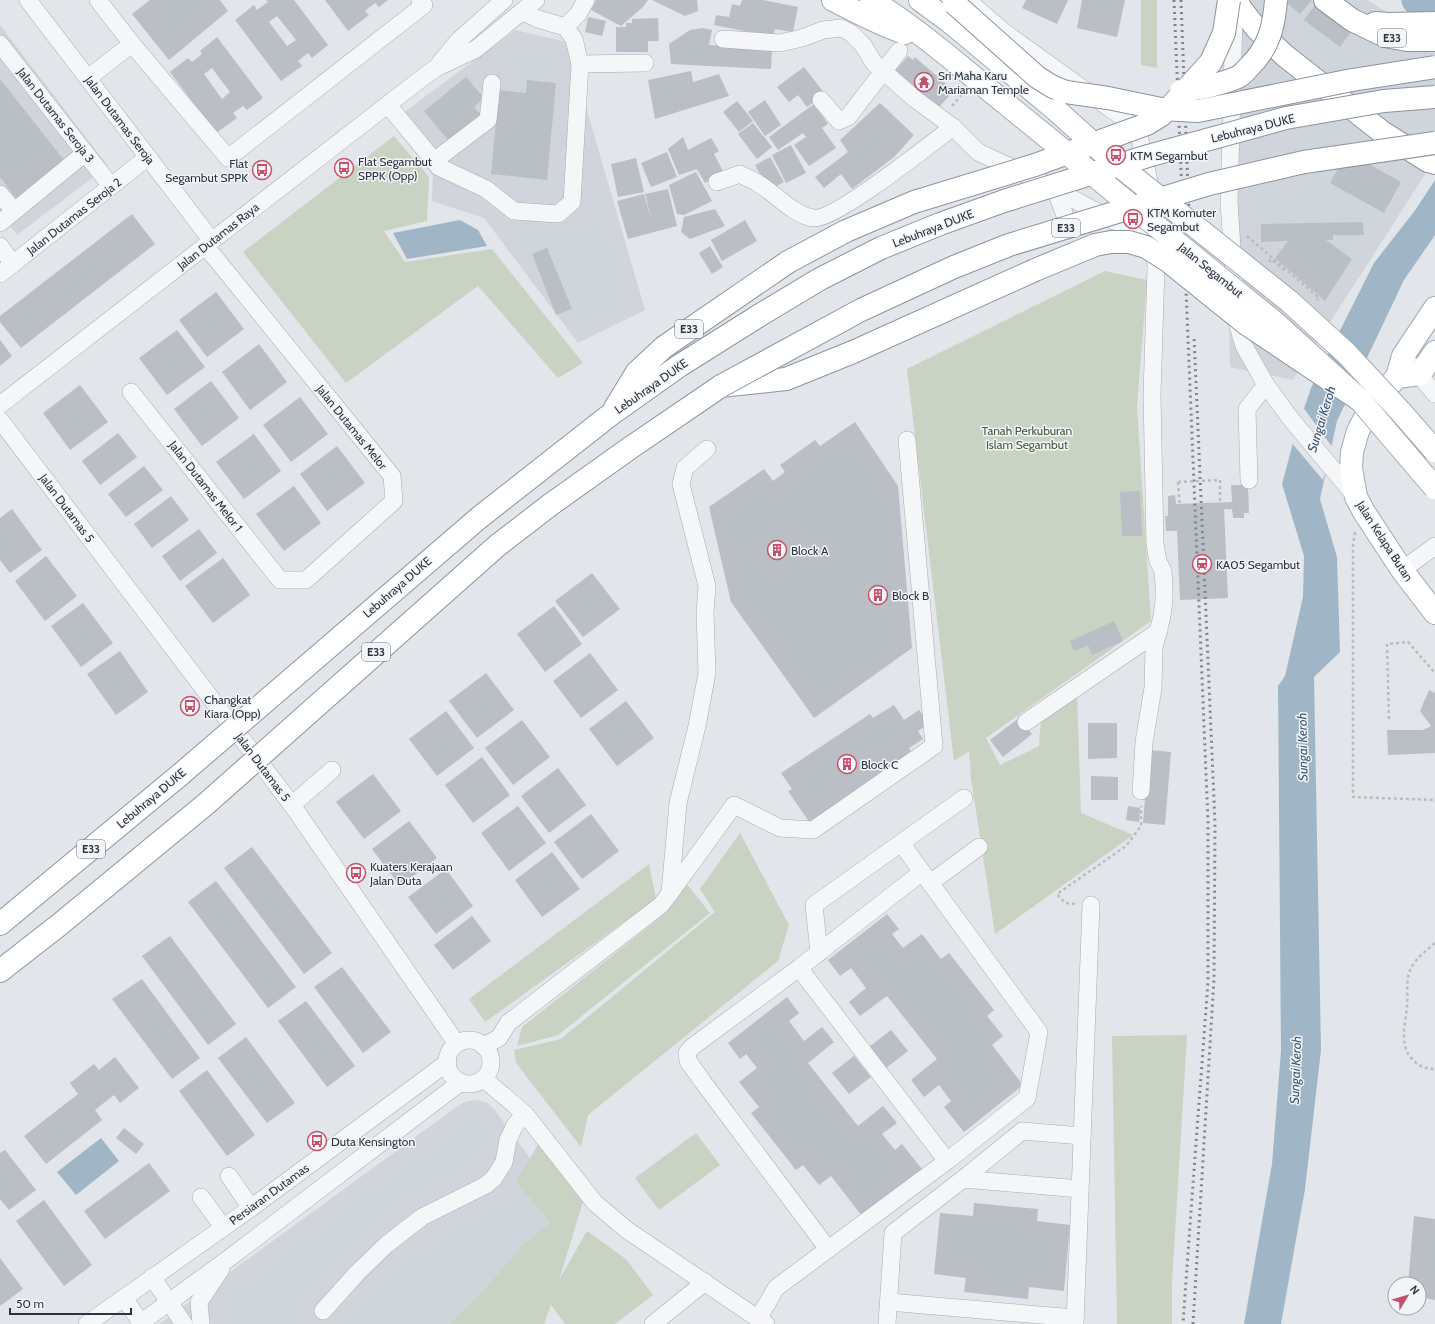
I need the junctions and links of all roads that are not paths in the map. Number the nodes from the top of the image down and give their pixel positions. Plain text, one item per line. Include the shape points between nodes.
1 (28, 0) edge
2 (98, 0) edge
3 (420, 0) edge
4 (536, 0) edge
5 (586, 0) edge
6 (833, 0) edge
7 (871, 0) edge
8 (920, 0) edge
9 (1230, 0) edge
10 (1235, 0) edge
11 (1276, 0) edge
12 (1325, 0) edge
13 (957, 1) edge
14 (502, 2) edge
15 (523, 12) junction
16 (1352, 20) junction
17 (1435, 23) edge
18 (565, 27) junction
19 (723, 39) dead end
20 (928, 39) junction
21 (1435, 40) edge
22 (0, 44) edge
23 (132, 44) junction
24 (899, 51) dead end
25 (645, 63) dead end
26 (580, 64) junction
27 (1435, 67) edge
28 (436, 68) junction
29 (884, 71) junction
30 (88, 78) junction
31 (492, 83) dead end
32 (1435, 97) edge
33 (1108, 98) junction
34 (821, 100) dead end
35 (388, 105) junction
36 (1056, 110) junction
37 (947, 123) junction
38 (1435, 143) edge
39 (85, 153) junction
40 (148, 157) junction
41 (434, 161) junction
42 (1435, 163) edge
43 (717, 182) dead end
44 (111, 186) junction
45 (1052, 188) junction
46 (0, 194) edge
47 (14, 211) junction
48 (1064, 213) dead end
49 (0, 222) edge
50 (1153, 237) junction
51 (208, 244) junction
52 (0, 246) edge
53 (13, 264) junction
54 (0, 274) edge
55 (1435, 308) edge
56 (1435, 352) edge
57 (1400, 367) junction
58 (1420, 374) junction
59 (1266, 385) junction
60 (721, 386) junction
61 (131, 392) dead end
62 (1435, 394) edge
63 (1360, 400) junction
64 (0, 405) edge
65 (610, 416) junction
66 (0, 420) edge
67 (907, 440) dead end
68 (707, 449) dead end
69 (1435, 451) edge
70 (1249, 480) dead end
71 (1435, 488) edge
72 (1360, 504) junction
73 (1435, 546) edge
74 (1402, 570) junction
75 (280, 580) joint
76 (1435, 613) edge
77 (1159, 630) junction
78 (1026, 722) dead end
79 (332, 770) dead end
80 (1141, 791) road end
81 (964, 798) dead end
82 (292, 805) junction
83 (901, 843) junction
84 (979, 847) dead end
85 (926, 878) junction
86 (670, 893) junction
87 (1091, 905) road end
88 (0, 924) edge
89 (819, 953) junction
90 (799, 968) junction
91 (0, 971) edge
92 (458, 1044) junction
93 (484, 1046) junction
94 (448, 1062) junction
95 (484, 1079) junction
96 (461, 1082) junction
97 (525, 1114) junction
98 (1082, 1136) junction
99 (947, 1161) junction
100 (229, 1176) dead end
101 (963, 1179) junction
102 (1080, 1189) junction
103 (201, 1197) dead end
104 (251, 1208) junction
105 (223, 1227) junction
106 (828, 1249) junction
107 (228, 1259) junction
108 (152, 1277) junction
109 (705, 1282) junction
110 (124, 1298) junction
111 (169, 1302) junction
112 (889, 1302) junction
113 (323, 1311) dead end
114 (762, 1321) edge
115 (1075, 1321) edge
116 (87, 1324) edge
117 (141, 1324) edge
118 (184, 1324) edge
119 (201, 1324) edge
120 (653, 1324) edge
121 (887, 1324) edge

1 - 30 street, Jalan Dutamas Seroja
2 - 23 street
3 - 23 street via 424,6 228,158
4 - 15 street, Jalan Dutamas Raya
5 - 18 street via 578,14
6 - 20 main road via 894,30
7 - 20 main road, Jalan Segambut
8 - 36 main road, Jalan Segambut
9 - 65 main road, E33, bridge via 1224,33 1211,62 1160,116 1147,124 1035,165 914,202 846,231 788,262 664,347 636,372
10 - 42 main road, bridge via 1257,29 1284,55 1382,132
10 - 59 street, Jalan Kelapa Butan via 1229,202 1237,323 1244,346
11 - 33 main road, bridge via 1274,23 1266,45 1253,63 1239,76 1212,86 1165,94
12 - 16 main road, E33
13 - 33 main road, bridge via 1037,77 1066,92
13 - 36 main road, bridge via 977,30
13 - 50 street via 1129,122 1139,135 1143,151 1149,182
14 - 28 street, Jalan Dutamas Raya via 458,41
15 - 18 street
15 - 28 street, Jalan Dutamas Raya via 476,49
16 - 17 main road via 1388,24
16 - 21 main road, E33 via 1385,36 1407,40
18 - 26 street via 574,39
19 - 29 street via 780,43 823,30 841,28 863,45 874,63
20 - 63 main road, Jalan Segambut, bridge via 1273,321
22 - 39 street, Jalan Dutamas Seroja 3
23 - 30 street
24 - 29 street
25 - 26 street
26 - 41 street via 572,202 558,214 514,211 486,189 438,167
27 - 33 main road, bridge via 1352,80 1198,111 1160,109
28 - 35 street, Jalan Dutamas Raya
29 - 34 street via 848,117 839,121
29 - 37 street
30 - 40 street, Jalan Dutamas Seroja
31 - 41 street via 488,120
32 - 45 main road, Lebuhraya DUKE / E33, bridge via 1384,101 1286,118 1148,156
35 - 41 street
35 - 51 street, Jalan Dutamas Raya
36 - 69 main road, Jalan Segambut, bridge via 1107,156 1288,301 1346,353
37 - 43 street via 887,178 833,212 814,219 800,214 756,182 740,174
37 - 45 street via 978,152
38 - 60 main road, E33, bridge via 1304,162 1208,184 1009,246 954,267 862,310
39 - 44 street, Jalan Dutamas Seroja 3
39 - 47 street
40 - 44 street, Jalan Dutamas Seroja 2
40 - 51 street, Jalan Dutamas Seroja
44 - 53 street, Jalan Dutamas Seroja 2
45 - 48 street
45 - 50 street via 1114,221
45 - 65 main road, Lebuhraya DUKE / E33, bridge via 1004,200 940,224 881,248 820,279 679,366
46 - 47 street
47 - 49 street
50 - 77 street via 1156,267 1152,395 1154,544 1163,571 1164,586
51 - 64 street, Jalan Dutamas Raya
51 - 75 street, Jalan Dutamas Melor via 221,264 392,476 394,501 306,580
52 - 53 street
53 - 54 street, Jalan Dutamas Seroja 2
55 - 57 main road
56 - 58 main road
57 - 58 main road
57 - 72 main road via 1368,412 1358,431 1352,452 1352,468
58 - 62 street
59 - 70 street via 1247,409
59 - 72 street, Jalan Kelapa Butan
60 - 63 main road, bridge via 786,379 1095,245 1129,242 1146,247 1168,261 1245,324
60 - 91 main road, E33, bridge via 550,505 498,545 206,804 60,925
61 - 75 street, Jalan Dutamas Melor 1
63 - 71 main road, Jalan Segambut, bridge
65 - 88 main road, Lebuhraya DUKE / E33, bridge via 480,517 181,774
66 - 82 street, Jalan Dutamas 5
67 - 86 street via 934,746 813,830 780,828 734,805
68 - 86 street via 685,468 681,484 707,586 707,673 678,803
72 - 74 main road, Jalan Kelapa Butan
73 - 74 street
74 - 76 main road, Jalan Kelapa Butan
77 - 78 street
77 - 80 street via 1154,648 1153,688 1144,742
79 - 82 street
81 - 83 street
82 - 92 street, Jalan Dutamas 5
83 - 85 street
83 - 89 street via 814,905
84 - 85 street
85 - 89 street
85 - 99 street via 1039,1032 1027,1098
86 - 93 street via 660,905 508,1023 499,1038
87 - 98 street
89 - 90 street
90 - 99 street
90 - 106 street via 692,1047 687,1054 688,1061
92 - 93 street via 472,1041
92 - 94 street via 451,1051
93 - 95 street via 491,1064
94 - 96 street via 451,1074
94 - 104 street, Persiaran Dutamas
95 - 96 street via 468,1084
95 - 97 street
96 - 107 street
97 - 109 street via 595,1203 627,1230
97 - 113 street via 515,1125 508,1140 504,1162 494,1178 486,1185 416,1221 366,1264
98 - 101 street via 1022,1131
98 - 102 street
99 - 106 street
100 - 104 street
101 - 102 street
101 - 112 street via 893,1233
102 - 115 street
103 - 105 street
104 - 105 street, Persiaran Dutamas
105 - 108 street, Persiaran Dutamas
106 - 114 street via 776,1288
107 - 111 street
107 - 119 street via 199,1302
108 - 110 street, Persiaran Dutamas
108 - 111 street
109 - 114 street
109 - 120 street
110 - 116 street, Persiaran Dutamas
110 - 117 street
111 - 117 street
111 - 118 street
112 - 115 street
112 - 121 street

